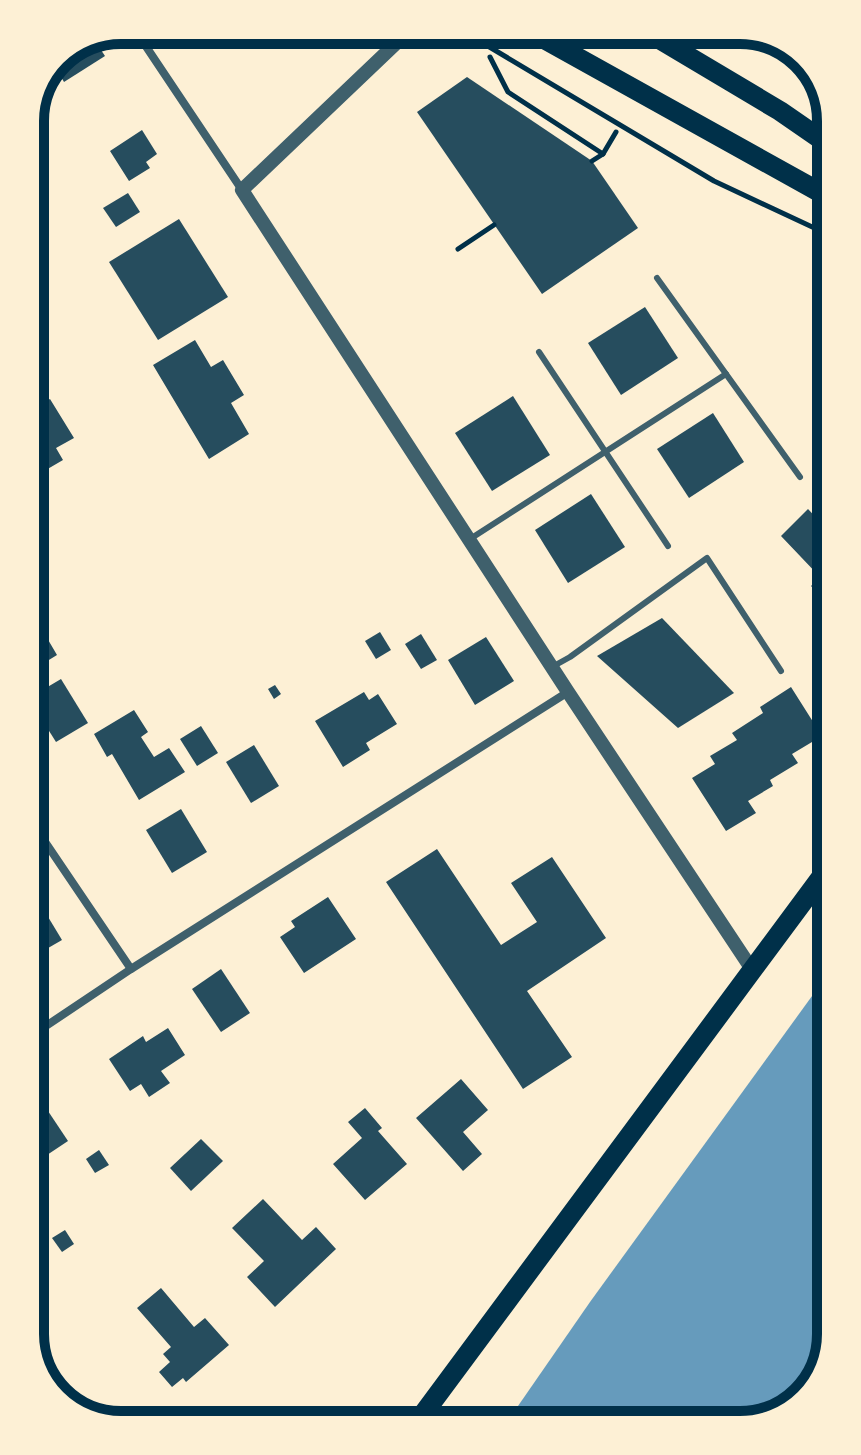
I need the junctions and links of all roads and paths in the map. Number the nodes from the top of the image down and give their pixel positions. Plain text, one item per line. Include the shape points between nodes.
1 (144, 44) edge
2 (395, 44) edge
3 (484, 44) edge
4 (553, 44) edge
5 (668, 44) edge
6 (681, 44) edge
7 (490, 57) dead end
8 (695, 60) junction
9 (616, 132) dead end
10 (817, 137) edge
11 (603, 154) junction
12 (592, 161) dead end
13 (242, 190) junction
14 (817, 191) edge
15 (494, 225) dead end
16 (817, 229) edge
17 (458, 249) dead end
18 (657, 278) dead end
19 (539, 352) dead end
20 (726, 374) junction
21 (605, 453) junction
22 (800, 477) dead end
23 (470, 540) junction
24 (668, 546) dead end
25 (552, 667) junction
26 (781, 671) dead end
27 (568, 692) junction
28 (44, 840) edge
29 (817, 883) edge
30 (131, 969) junction
31 (753, 971) junction
32 (44, 1027) edge
33 (425, 1411) edge

1 - 13 street
2 - 13 street
3 - 16 path via 714,181
4 - 14 main road
5 - 8 main road
6 - 8 main road
7 - 11 path via 508,92
8 - 10 main road
9 - 11 path
11 - 12 path
13 - 23 street
15 - 17 path
18 - 20 lane
19 - 21 lane
20 - 21 lane
20 - 22 lane
21 - 23 lane
21 - 24 lane
23 - 25 street
25 - 26 lane via 707,558
25 - 27 street
27 - 30 street
27 - 31 street
28 - 30 street
29 - 31 main road
30 - 32 street
31 - 33 main road

